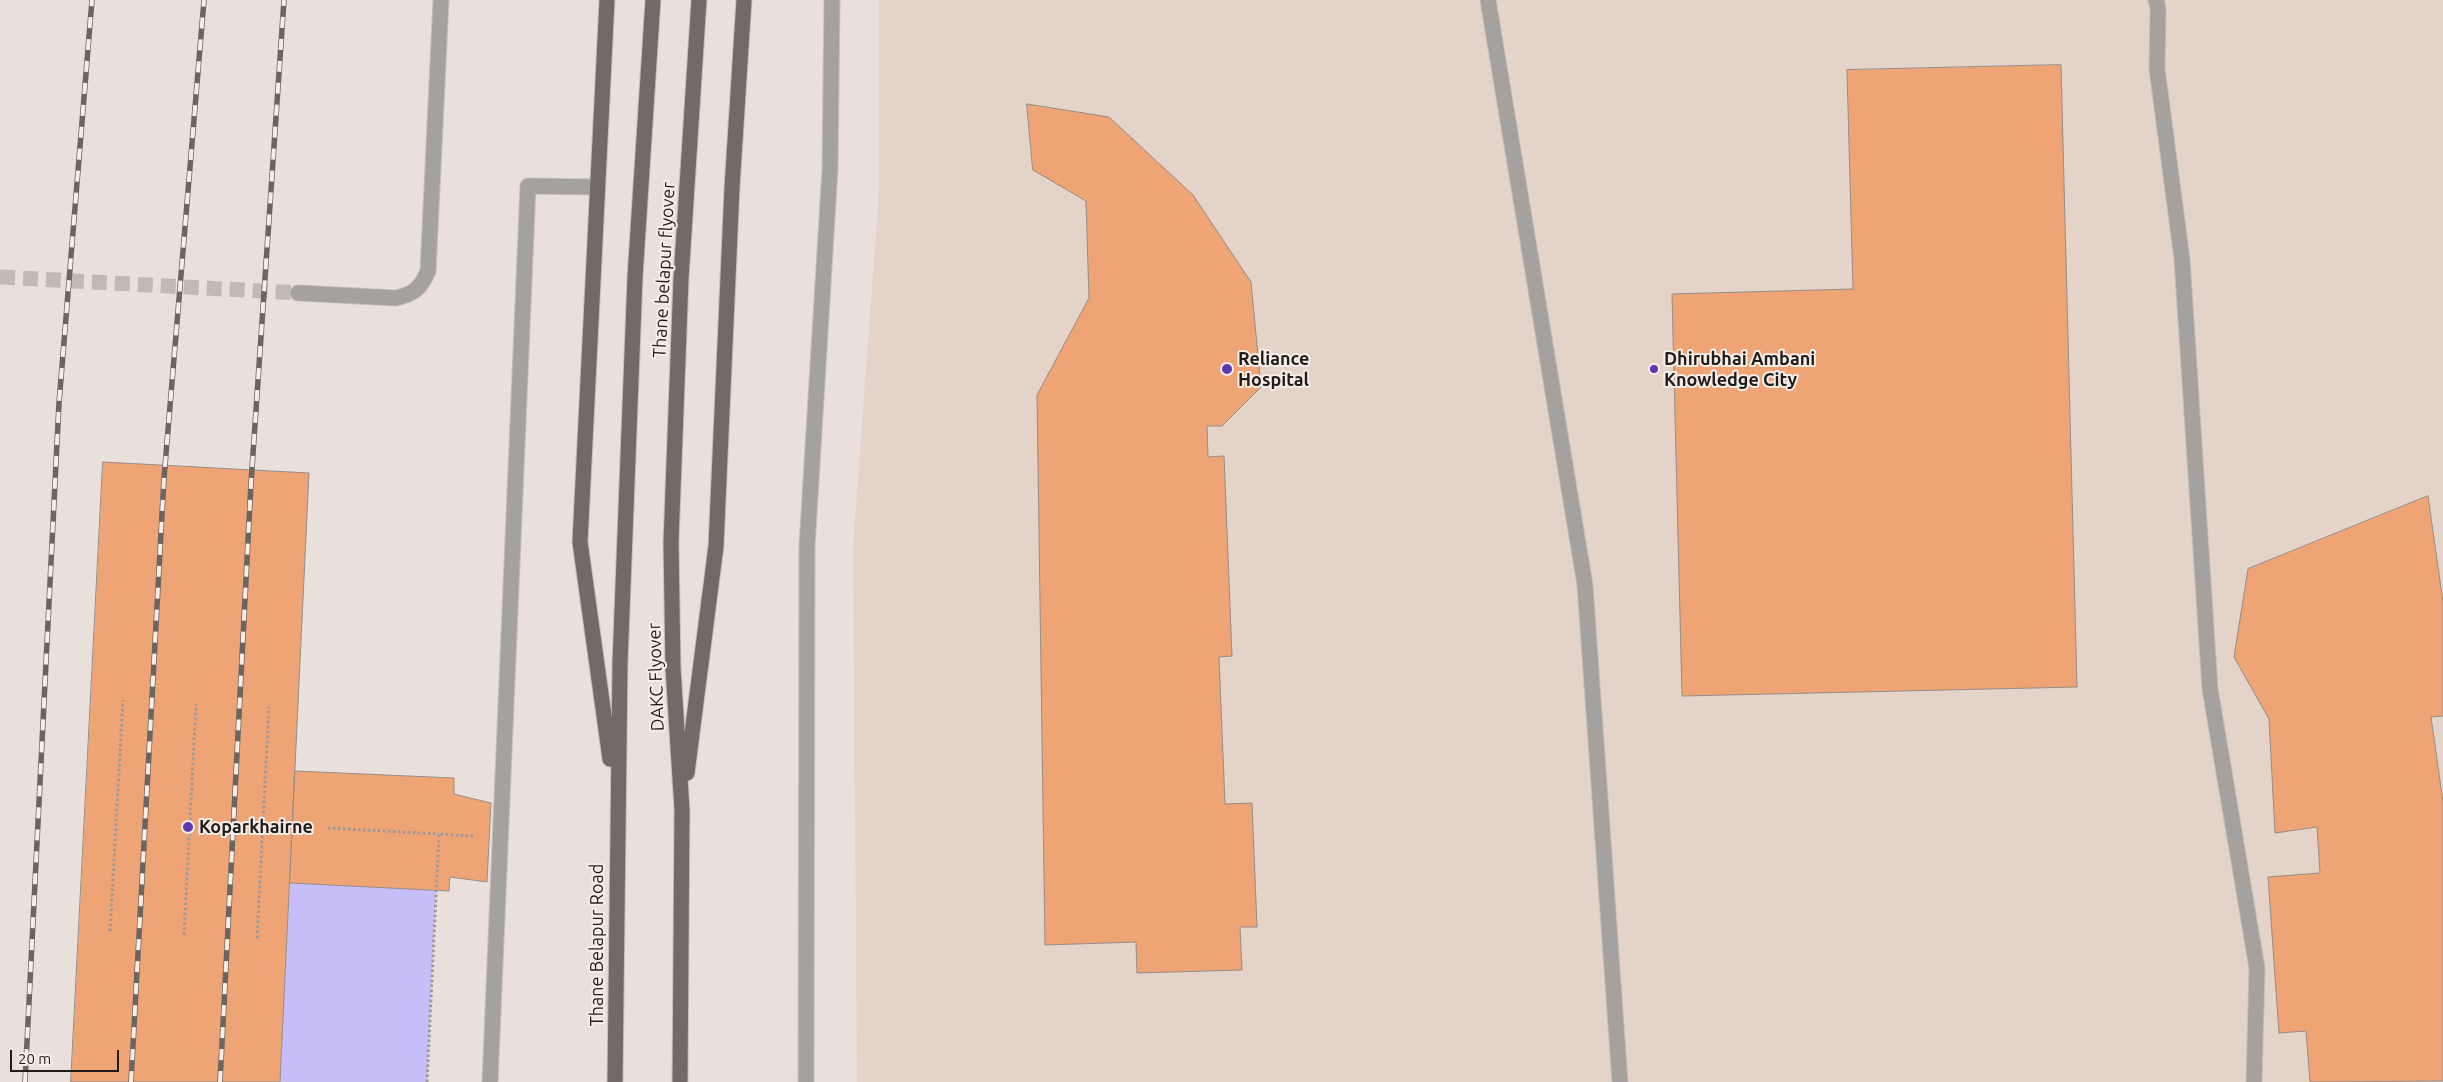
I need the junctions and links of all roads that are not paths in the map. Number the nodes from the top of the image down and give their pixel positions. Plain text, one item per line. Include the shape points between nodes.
1 (441, 0) edge
2 (607, 0) edge
3 (652, 0) edge
4 (699, 0) edge
5 (744, 0) edge
6 (832, 0) edge
7 (1488, 0) edge
8 (2156, 0) edge
9 (596, 187) junction
10 (298, 293) tunnel mouth
11 (625, 540) joint
12 (671, 542) joint
13 (617, 808) junction
14 (682, 810) junction
15 (490, 1082) edge
16 (615, 1082) edge
17 (680, 1082) edge
18 (806, 1082) edge
19 (1620, 1082) edge
20 (2254, 1082) edge

1 - 10 street via 428,271 423,285 411,295 396,298
2 - 9 main road
3 - 11 main road, Thane belapur flyover
4 - 12 main road, Thane belapur flyover via 681,279
5 - 14 main road via 716,546
6 - 18 street via 830,169 807,546
7 - 19 street via 1585,585
8 - 20 street via 2157,69 2182,259 2210,689 2257,968
9 - 13 main road via 580,542
9 - 15 street via 528,186
11 - 13 main road, DAKC Flyover
12 - 14 main road, DAKC Flyover via 673,668
13 - 16 main road, Thane Belapur Road
14 - 17 main road

